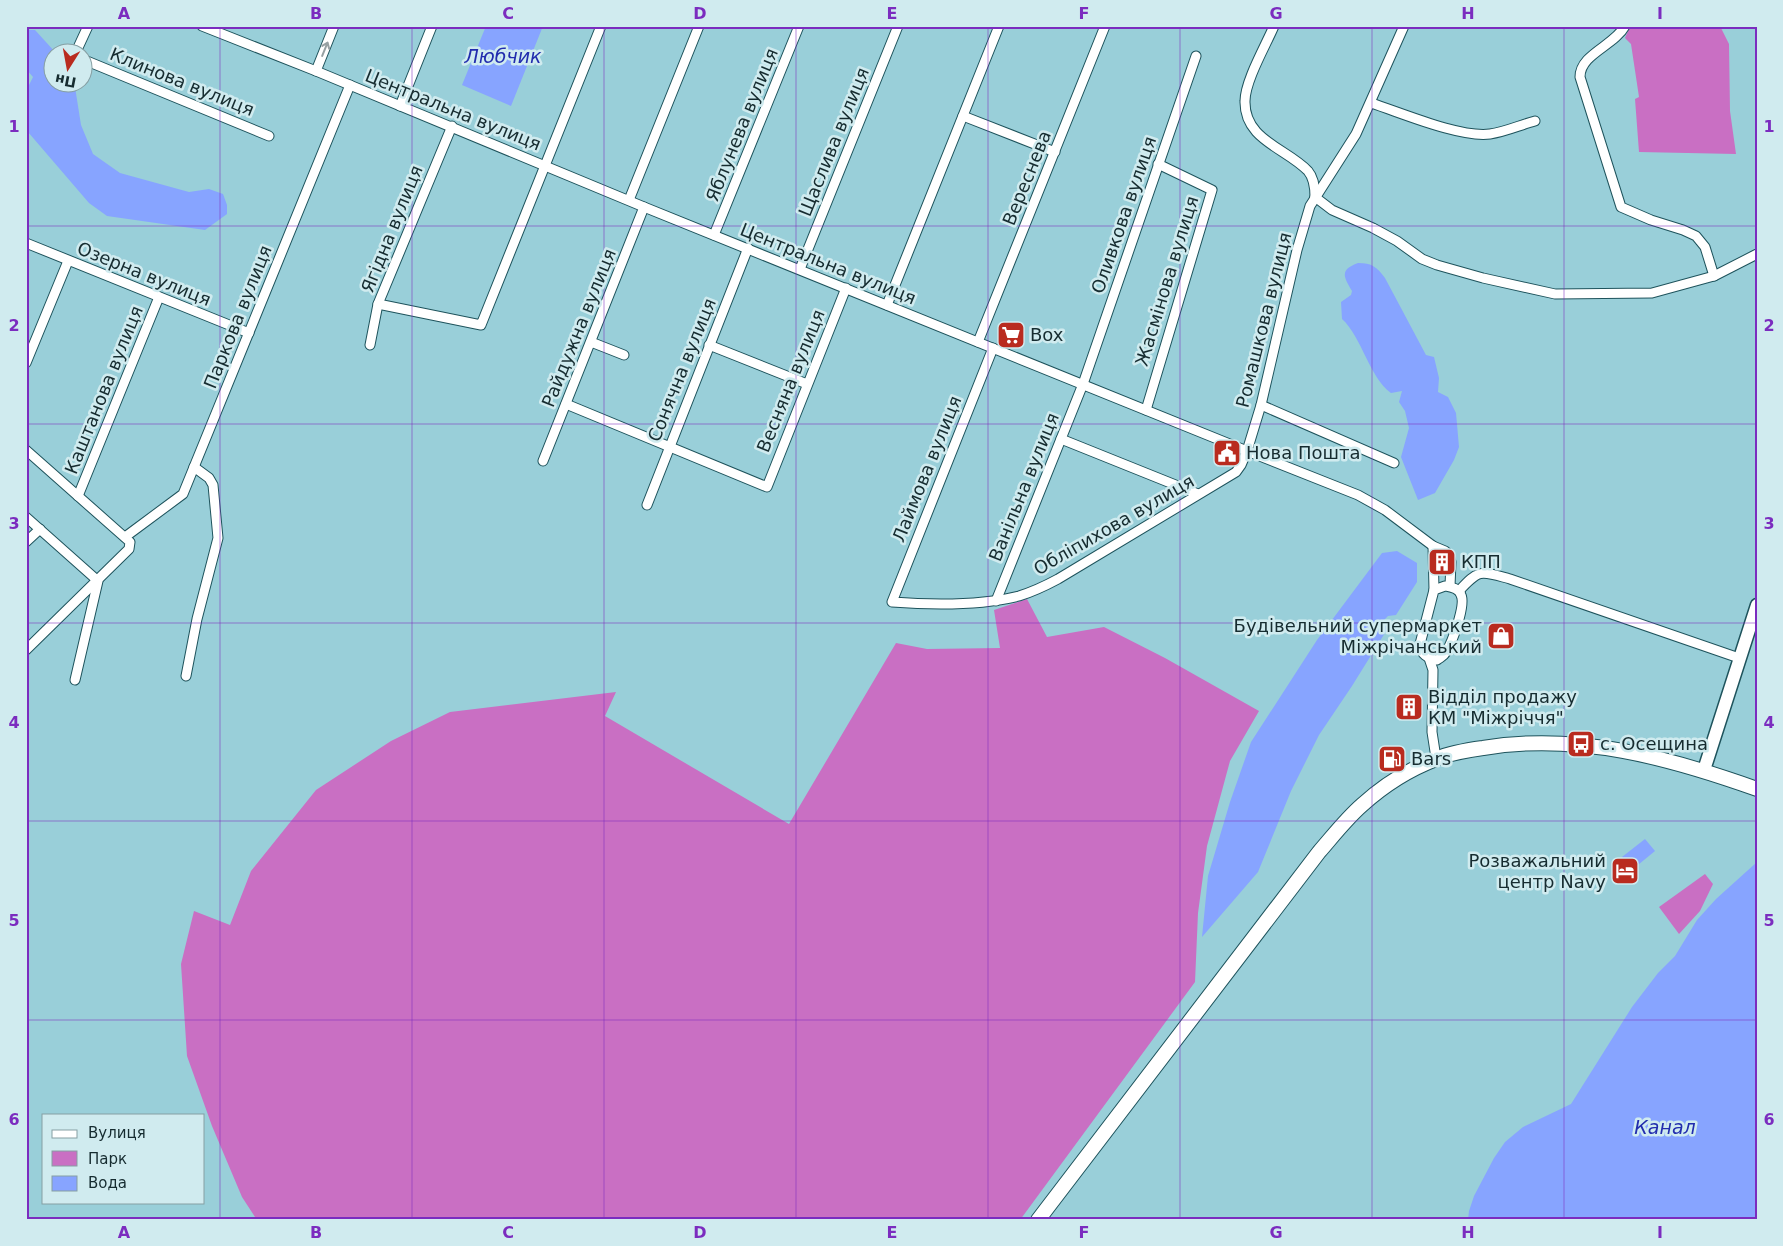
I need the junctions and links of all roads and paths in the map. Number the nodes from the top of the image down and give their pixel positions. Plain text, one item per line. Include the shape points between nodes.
1 (88, 26) edge
2 (202, 26) edge
3 (228, 26) edge
4 (334, 26) edge
5 (432, 26) edge
6 (601, 26) edge
7 (699, 26) edge
8 (799, 26) edge
9 (898, 26) edge
10 (999, 26) edge
11 (1105, 26) edge
12 (1274, 26) edge
13 (1404, 26) edge
14 (1625, 26) edge
15 (224, 36) junction
16 (81, 42) edge
17 (1196, 56) dead end
18 (92, 63) edge
19 (316, 71) junction
20 (350, 85) junction
21 (1371, 103) junction
22 (400, 106) junction
23 (963, 116) junction
24 (1535, 121) dead end
25 (452, 126) junction
26 (269, 136) dead end
27 (1055, 152) junction
28 (1158, 164) junction
29 (546, 166) junction
30 (1316, 197) junction
31 (629, 200) junction
32 (644, 206) junction
33 (714, 235) junction
34 (26, 243) edge
35 (748, 248) junction
36 (1757, 254) edge
37 (68, 261) junction
38 (800, 269) junction
39 (1714, 276) junction
40 (846, 288) junction
41 (159, 297) junction
42 (378, 304) junction
43 (887, 305) junction
44 (250, 333) junction
45 (591, 342) junction
46 (978, 342) junction
47 (370, 345) dead end
48 (709, 345) junction
49 (993, 348) junction
50 (624, 355) dead end
51 (26, 363) edge
52 (808, 384) junction
53 (1082, 384) junction
54 (566, 404) junction
55 (1261, 406) junction
56 (1146, 410) junction
57 (1061, 439) junction
58 (669, 447) junction
59 (26, 450) edge
60 (1247, 451) junction
61 (543, 461) dead end
62 (1394, 463) dead end
63 (194, 467) junction
64 (1198, 494) junction
65 (78, 496) junction
66 (647, 504) dead end
67 (26, 517) edge
68 (40, 529) junction
69 (125, 537) junction
70 (26, 542) edge
71 (1433, 546) junction
72 (98, 581) junction
73 (1450, 586) junction
74 (1434, 590) junction
75 (1459, 591) junction
76 (996, 601) junction
77 (892, 602) joint
78 (1757, 605) edge
79 (26, 650) edge
80 (1739, 658) junction
81 (1433, 659) junction
82 (186, 676) dead end
83 (75, 680) dead end
84 (1436, 758) junction
85 (1704, 770) junction
86 (1757, 789) edge
87 (1038, 1220) edge

1 - 16 street
2 - 15 street, Центральна вулиця
3 - 15 street
19 -> 4 street
5 - 22 street
6 - 29 street
7 - 31 street
8 - 33 street, Яблунева вулиця
9 - 38 street, Щаслива вулиця
10 - 23 street
11 - 27 street, Вереснева
12 - 30 street via 1248,83 1245,101 1248,117 1260,136 1308,171
13 - 21 street, Ромашкова вулиця
14 - 39 street via 1616,38 1583,63 1580,71 1621,207 1696,236 1705,247
15 - 19 street, Центральна вулиця
17 - 28 street, Оливкова вулиця
18 - 26 street, Клинова вулиця
19 - 20 street, Центральна вулиця
20 - 22 street, Центральна вулиця
20 - 44 street, Паркова вулиця
21 - 24 street via 1454,130 1477,134 1490,134
21 - 30 street, Ромашкова вулиця via 1356,134
22 - 25 street, Центральна вулиця
23 - 27 street
23 - 43 street
25 - 29 street, Центральна вулиця
25 - 42 street, Ягідна вулиця
27 - 46 street, Вереснева
28 - 53 street, Оливкова вулиця
28 - 56 street, Жасмінова вулиця via 1212,190
29 - 31 street, Центральна вулиця
29 - 42 street via 481,325
30 - 39 street via 1332,210 1397,241 1422,259 1499,282 1555,294 1652,293
30 - 55 street, Ромашкова вулиця via 1310,206 1297,250
31 - 32 street, Центральна вулиця
32 - 33 street, Центральна вулиця
32 - 45 street, Райдужна вулиця
33 - 35 street, Центральна вулиця
34 - 37 street, Озерна вулиця
35 - 38 street, Центральна вулиця
35 - 48 street, Сонячна вулиця
36 - 39 street
37 - 41 street, Озерна вулиця
37 - 51 street
38 - 40 street, Центральна вулиця
40 - 43 street, Центральна вулиця
40 - 52 street, Весняна вулиця
41 - 44 street, Озерна вулиця
41 - 65 street, Каштанова вулиця
42 - 47 street, Ягідна вулиця
43 - 46 street, Центральна вулиця
44 - 63 street, Паркова вулиця
45 - 50 street
45 - 54 street, Райдужна вулиця
46 - 49 street, Центральна вулиця
48 - 52 street
48 - 58 street, Сонячна вулиця
49 - 53 street, Центральна вулиця
49 - 77 street, Лаймова вулиця
52 - 58 street, Весняна вулиця via 766,487
53 - 56 street, Центральна вулиця
53 - 57 street, Ванільна вулиця
54 - 58 street
54 - 61 street, Райдужна вулиця
55 - 60 street, Ромашкова вулиця
55 - 62 street
56 - 60 street, Центральна вулиця
57 - 64 street
57 - 76 street, Ванільна вулиця
58 - 66 street, Сонячна вулиця
59 - 65 street
60 - 64 street, Обліпихова вулиця via 1236,472
60 - 71 street, Центральна вулиця via 1358,495 1386,510
63 - 69 street, Паркова вулиця via 183,494
63 - 82 street via 213,485 218,538
64 - 76 street, Обліпихова вулиця via 1058,579
65 - 69 street
67 - 68 street
68 - 70 street
68 - 72 street
69 - 72 street via 130,542 130,549
71 - 73 street, Центральна вулиця via 1449,555
71 - 74 street
72 - 79 street
72 - 83 street
73 - 74 street
73 - 75 street
74 - 81 street via 1420,644 1423,654
75 - 80 street via 1475,575 1485,572
75 - 81 street via 1462,596 1460,614 1448,650
76 - 77 street, Обліпихова вулиця
78 - 80 street
80 - 85 street
81 - 84 street via 1432,732
84 - 85 main road via 1498,745 1567,743 1607,748
84 - 87 main road via 1381,790 1343,824
85 - 86 main road

